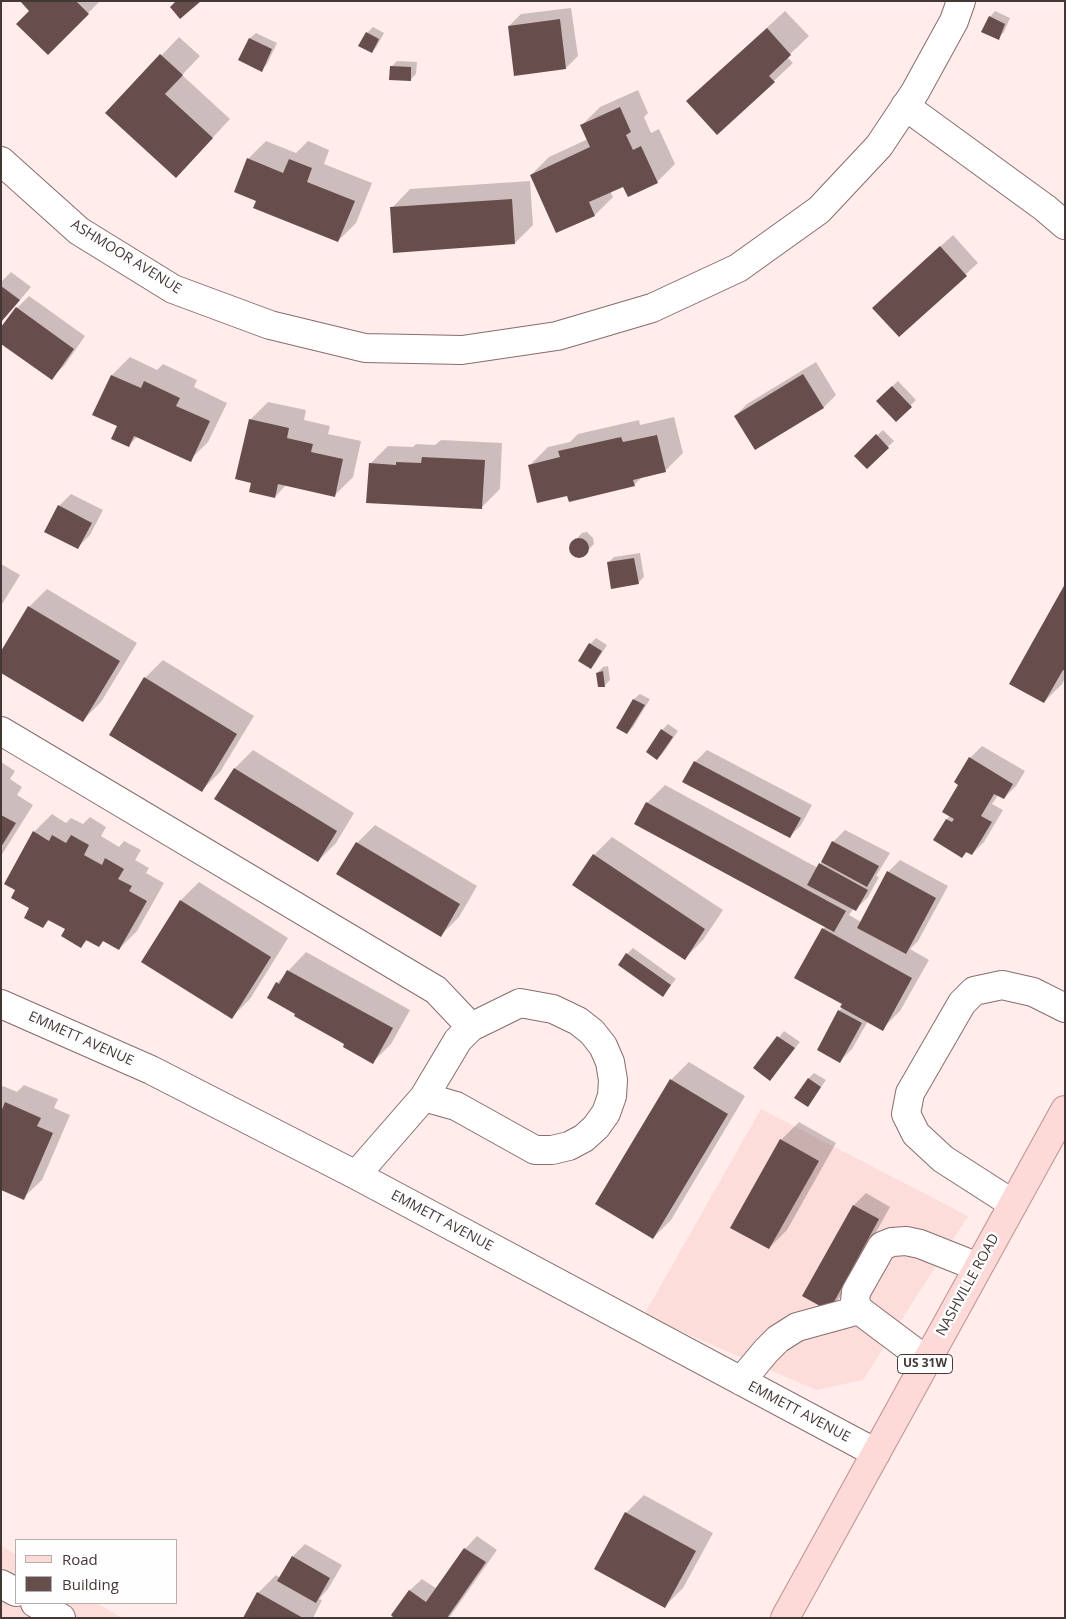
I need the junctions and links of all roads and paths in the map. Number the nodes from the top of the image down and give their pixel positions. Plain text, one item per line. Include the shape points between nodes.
1 (961, 1) edge
2 (905, 106) junction
3 (1, 161) edge
4 (1065, 225) edge
5 (1, 732) edge
6 (1, 1004) edge
7 (1065, 1008) edge
8 (471, 1027) junction
9 (424, 1097) junction
10 (1065, 1110) edge
11 (356, 1174) junction
12 (1013, 1204) junction
13 (978, 1267) junction
14 (859, 1310) junction
15 (927, 1361) junction
16 (741, 1381) junction
17 (876, 1453) junction
18 (1, 1584) edge
19 (15, 1591) edge
20 (36, 1604) edge
21 (61, 1618) edge
22 (785, 1618) edge

1 - 2 street, ASHMOOR AVENUE via 954,21
2 - 3 street, ASHMOOR AVENUE via 879,146 819,210 738,268 652,308 557,336 462,350 365,348 270,325 172,289 79,231
2 - 4 street
5 - 8 street via 436,990
6 - 11 street, EMMETT AVENUE via 151,1070
7 - 12 street via 1033,992 1002,985 974,991 962,1002 910,1093 906,1114 916,1134 943,1159
8 - 9 street via 458,1040
8 - 9 street via 520,1003 553,1010 578,1021 604,1046 610,1062 612,1096 606,1113 584,1138 569,1146 535,1150 456,1106
9 - 11 street
10 - 12 main road, NASHVILLE ROAD / US 31W
11 - 16 street, EMMETT AVENUE
12 - 13 main road, NASHVILLE ROAD / US 31W
13 - 14 street via 920,1244 892,1242 882,1246 856,1292
13 - 15 main road, NASHVILLE ROAD / US 31W
14 - 15 street
14 - 16 street via 797,1327 778,1339
15 - 17 main road, NASHVILLE ROAD / US 31W
16 - 17 street, EMMETT AVENUE
17 - 22 main road, NASHVILLE ROAD / US 31W
18 - 19 street
20 - 21 street

